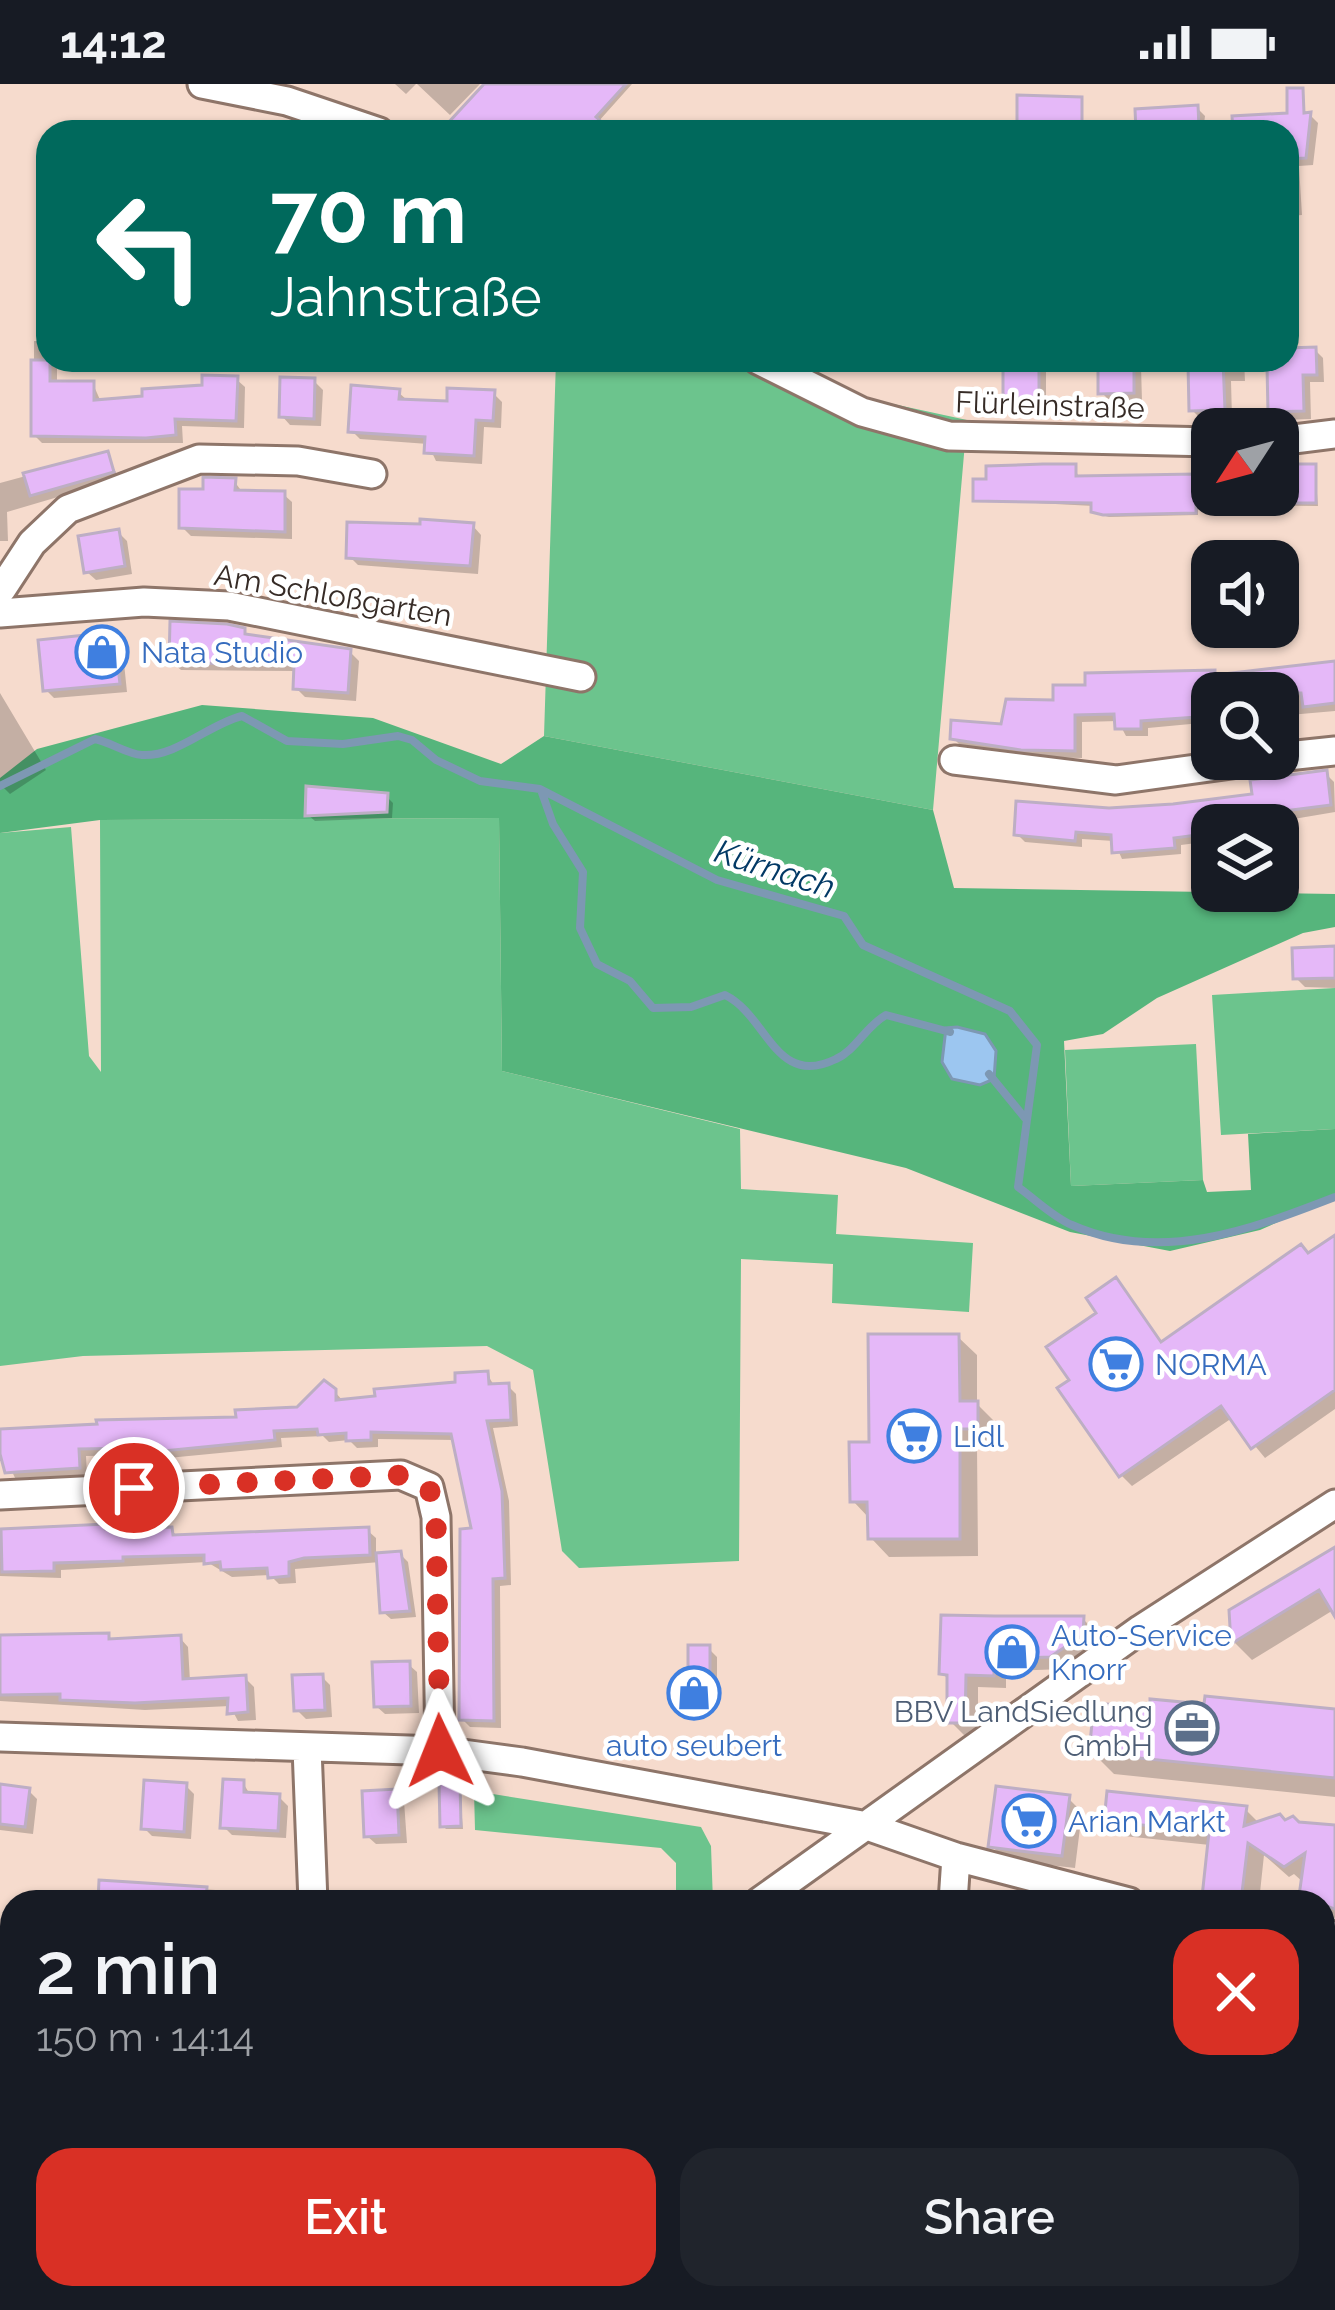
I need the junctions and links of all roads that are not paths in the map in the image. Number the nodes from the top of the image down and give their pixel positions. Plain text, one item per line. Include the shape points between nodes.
1 (202, 84) edge
2 (343, 120) edge
3 (782, 372) edge
4 (1335, 434) edge
5 (1299, 438) edge
6 (1191, 442) edge
7 (372, 474) dead end
8 (2, 600) edge
9 (581, 677) dead end
10 (1335, 751) edge
11 (1299, 755) edge
12 (954, 760) dead end
13 (1191, 769) edge
14 (0, 1495) edge
15 (1335, 1504) edge
16 (0, 1737) edge
17 (307, 1748) junction
18 (440, 1751) junction
19 (867, 1826) junction
20 (956, 1857) junction
21 (313, 1890) edge
22 (776, 1890) edge
23 (954, 1890) edge
24 (1083, 1890) edge

1 - 2 street
3 - 6 street, Flürleinstraße via 862,412 949,436
4 - 5 street
7 - 8 street via 298,461 199,459 68,509 32,543
8 - 9 street, Am Schloßgarten via 229,606
10 - 11 street
12 - 13 street via 1116,779
14 - 18 street via 401,1475 429,1487
15 - 19 street via 1141,1629
16 - 17 street
17 - 18 street
17 - 21 street
18 - 19 street
19 - 20 street
19 - 22 street
20 - 23 street
20 - 24 street

